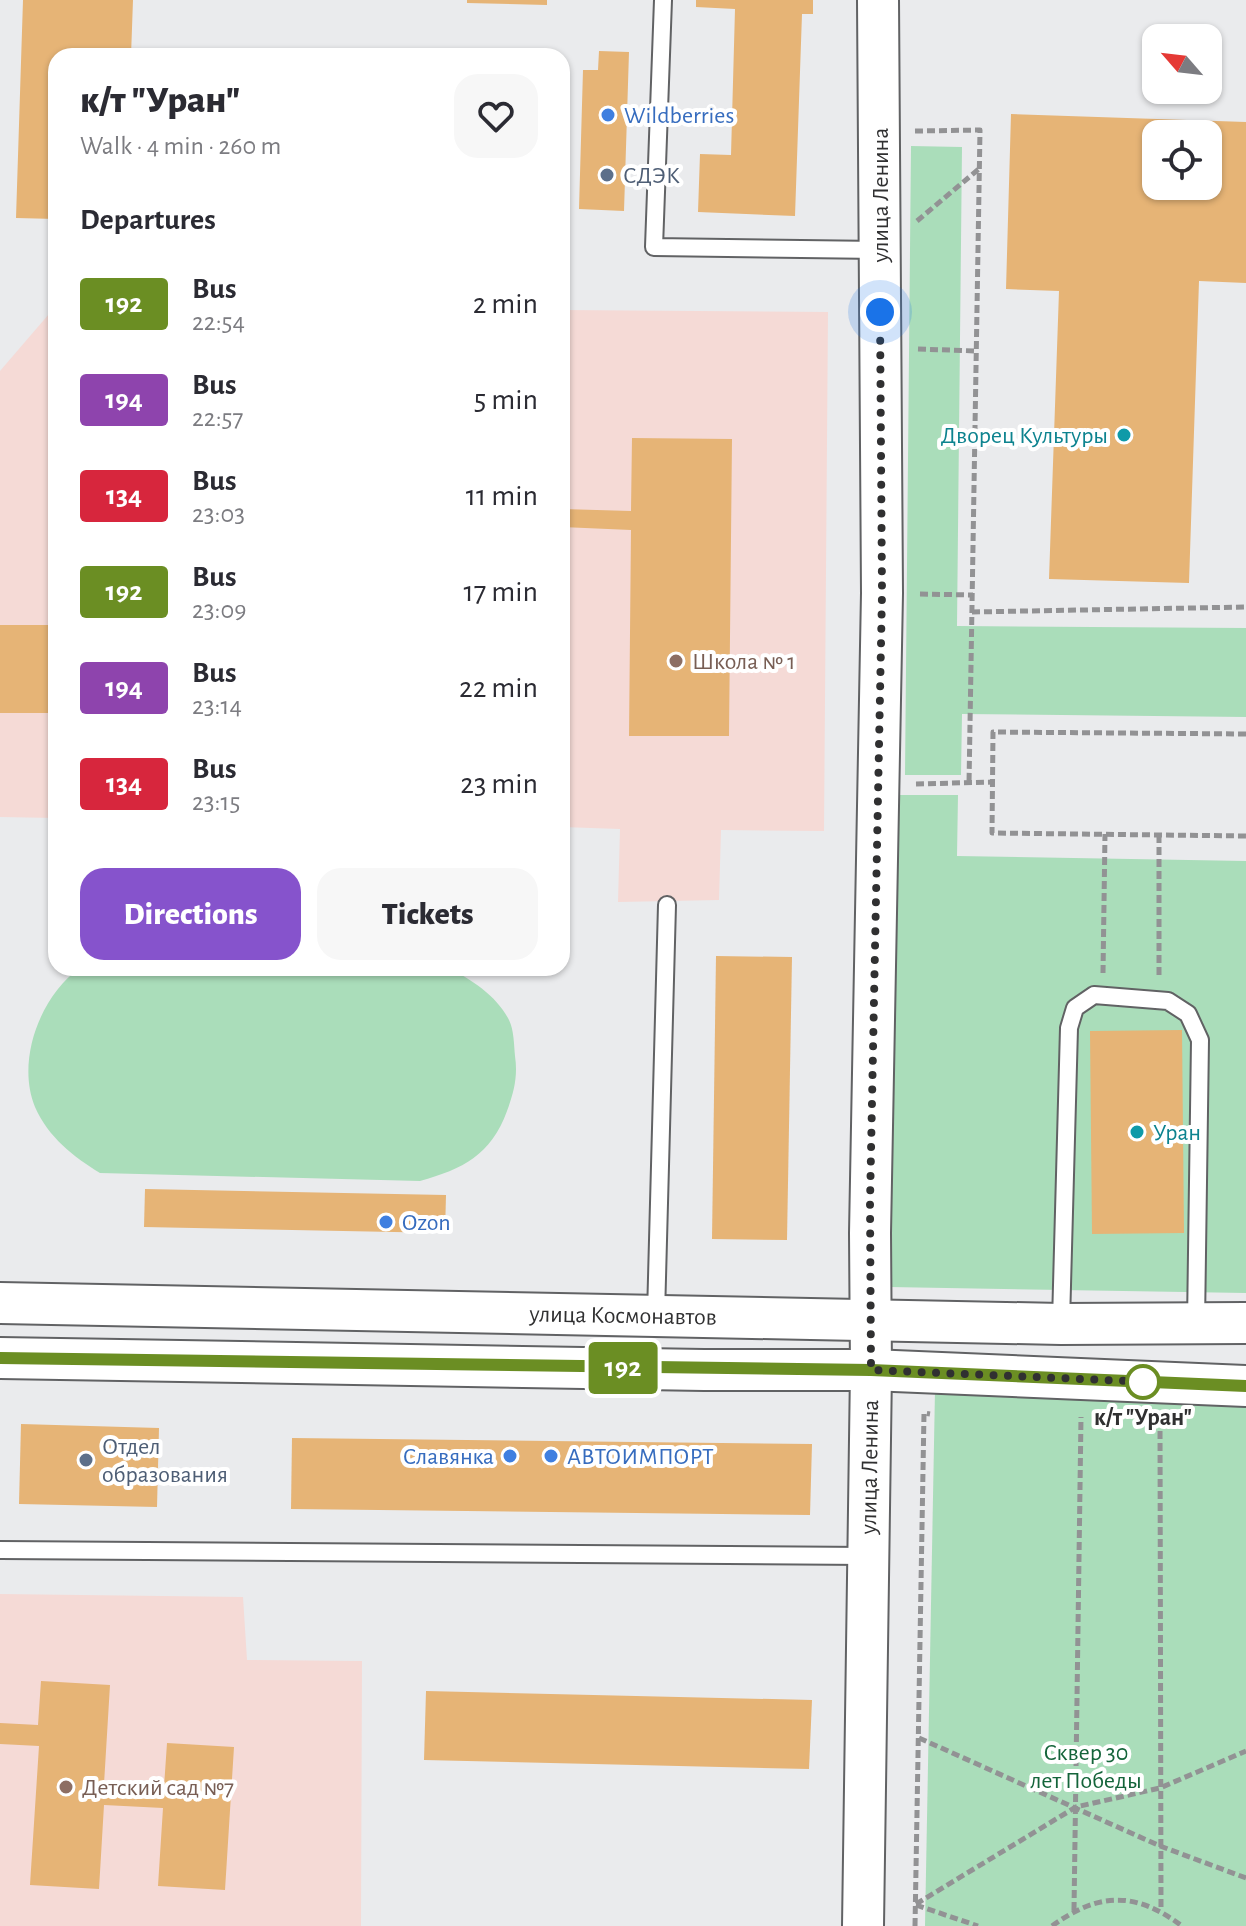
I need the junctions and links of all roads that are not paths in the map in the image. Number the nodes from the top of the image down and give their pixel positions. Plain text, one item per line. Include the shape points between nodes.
1 (663, 0) edge
2 (878, 0) edge
3 (895, 238) junction
4 (667, 905) dead end
5 (0, 1303) edge
6 (656, 1315) junction
7 (870, 1318) junction
8 (1246, 1323) edge
9 (1061, 1324) junction
10 (1196, 1325) junction
11 (0, 1358) edge
12 (871, 1370) junction
13 (1246, 1386) edge
14 (0, 1550) edge
15 (868, 1556) junction
16 (863, 1926) edge

1 - 3 lane via 654,247
2 - 3 street, улица Ленина
3 - 7 street, улица Ленина via 882,593
4 - 6 lane
5 - 6 street, улица Космонавтов
6 - 7 street, улица Космонавтов
7 - 9 street, улица Космонавтов
7 - 12 street, улица Ленина
8 - 10 street, улица Космонавтов
9 - 10 street, улица Космонавтов
9 - 10 lane via 1069,1028 1075,1008 1094,995 1168,1001 1188,1014 1200,1040
11 - 12 street
12 - 13 street
12 - 15 street, улица Ленина
14 - 15 lane
15 - 16 street, улица Ленина

